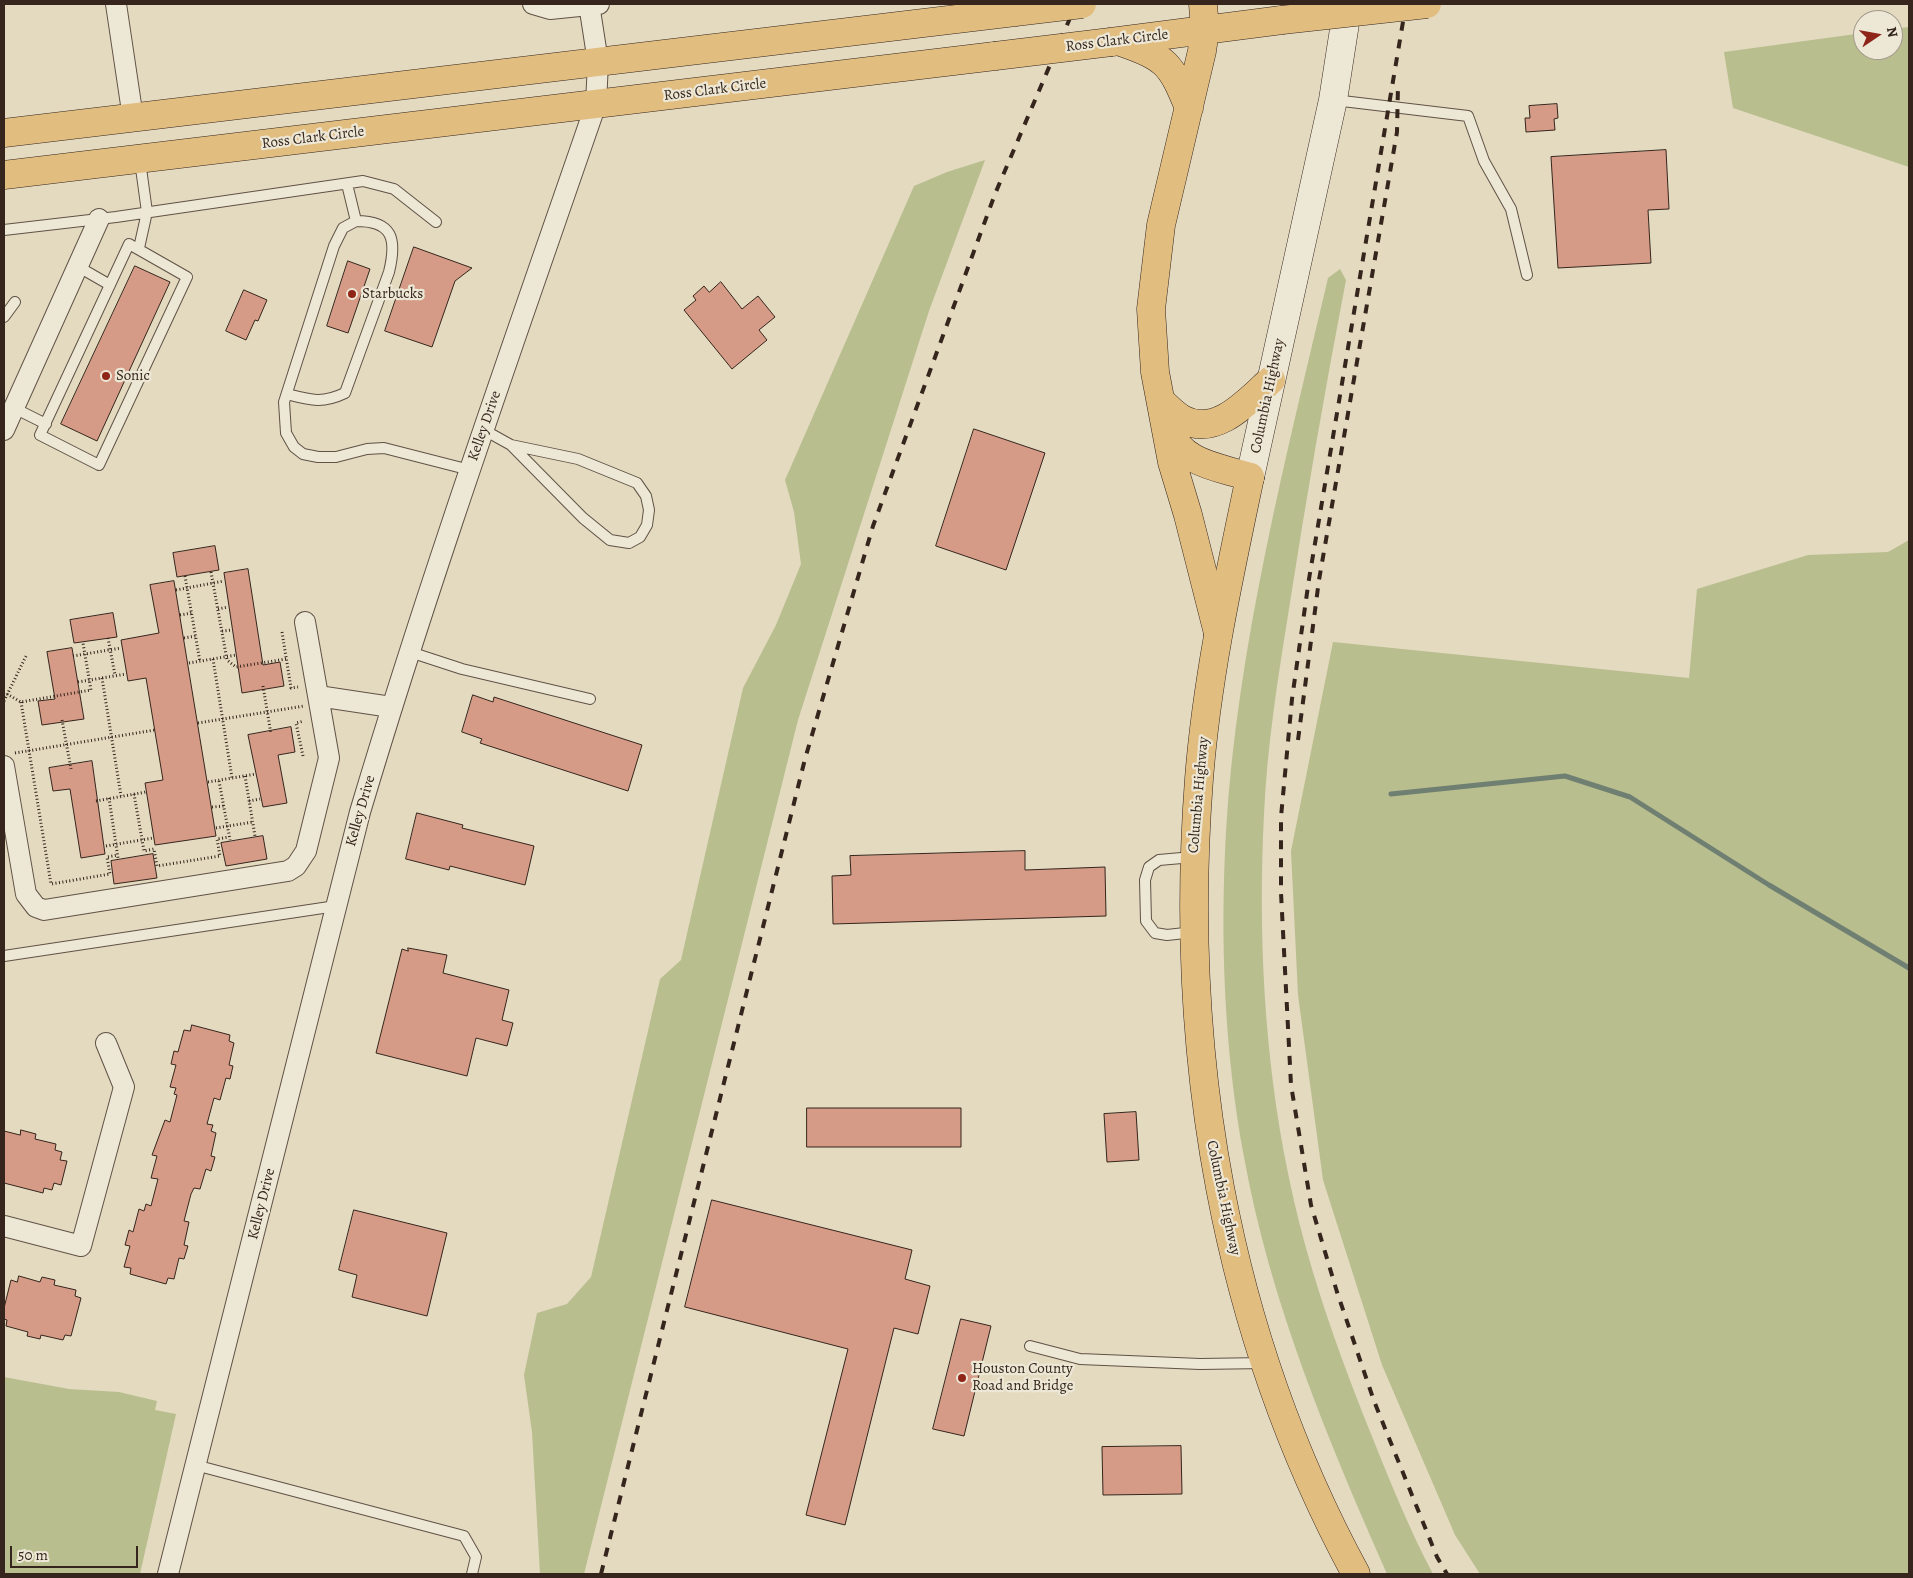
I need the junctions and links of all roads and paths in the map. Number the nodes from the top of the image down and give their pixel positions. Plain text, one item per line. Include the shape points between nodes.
1 (116, 4) edge
2 (533, 4) edge
3 (593, 4) edge
4 (1082, 4) edge
5 (1348, 4) edge
6 (1427, 4) edge
7 (1204, 17) edge
8 (1115, 42) junction
9 (598, 62) junction
10 (1333, 100) junction
11 (596, 104) junction
12 (1189, 108) junction
13 (133, 118) junction
14 (4, 133) edge
15 (140, 158) junction
16 (4, 174) edge
17 (347, 184) junction
18 (147, 212) junction
19 (98, 219) junction
20 (356, 221) junction
21 (436, 222) dead end
22 (4, 230) edge
23 (139, 248) junction
24 (77, 266) junction
25 (1527, 275) dead end
26 (110, 285) junction
27 (16, 302) dead end
28 (4, 317) edge
29 (1271, 380) junction
30 (287, 394) junction
31 (14, 408) junction
32 (1164, 414) junction
33 (46, 424) junction
34 (4, 430) edge
35 (484, 430) junction
36 (511, 445) junction
37 (470, 470) junction
38 (1250, 477) junction
39 (211, 572) dead end
40 (185, 576) dead end
41 (224, 581) dead end
42 (214, 583) junction
43 (187, 588) junction
44 (176, 590) dead end
45 (228, 607) dead end
46 (218, 608) junction
47 (192, 613) junction
48 (180, 615) dead end
49 (305, 622) dead end
50 (232, 630) dead end
51 (222, 632) junction
52 (282, 632) dead end
53 (1218, 633) junction
54 (196, 636) junction
55 (108, 638) dead end
56 (184, 638) dead end
57 (83, 643) dead end
58 (121, 648) dead end
59 (110, 650) junction
60 (410, 652) junction
61 (26, 654) dead end
62 (85, 654) junction
63 (73, 656) dead end
64 (236, 656) dead end
65 (226, 657) junction
66 (213, 659) junction
67 (286, 659) junction
68 (200, 662) junction
69 (189, 664) dead end
70 (126, 674) dead end
71 (115, 676) junction
72 (102, 678) junction
73 (90, 680) junction
74 (78, 682) dead end
75 (263, 686) dead end
76 (7, 694) junction
77 (590, 699) dead end
78 (4, 701) edge
79 (315, 701) junction
80 (21, 702) junction
81 (391, 707) junction
82 (267, 711) junction
83 (223, 719) junction
84 (62, 720) dead end
85 (198, 723) dead end
86 (155, 730) dead end
87 (271, 734) dead end
88 (112, 737) junction
89 (67, 744) junction
90 (28, 750) junction
91 (303, 756) dead end
92 (8, 759) edge
93 (71, 769) dead end
94 (256, 774) dead end
95 (245, 776) junction
96 (232, 778) junction
97 (219, 781) junction
98 (208, 782) dead end
99 (146, 792) dead end
100 (134, 794) junction
101 (121, 796) junction
102 (109, 798) junction
103 (260, 799) dead end
104 (96, 801) dead end
105 (249, 801) junction
106 (224, 806) junction
107 (212, 808) dead end
108 (253, 822) junction
109 (227, 826) junction
110 (216, 828) dead end
111 (255, 836) dead end
112 (153, 838) dead end
113 (142, 840) junction
114 (116, 844) junction
115 (106, 846) dead end
116 (1194, 857) junction
117 (336, 906) junction
118 (1194, 932) junction
119 (4, 956) edge
120 (106, 1043) dead end
121 (4, 1226) edge
122 (1030, 1346) dead end
123 (1266, 1363) junction
124 (196, 1465) junction
125 (168, 1574) edge
126 (472, 1574) edge
127 (1356, 1574) edge

1 - 13 street via 115,15
2 - 3 street via 550,9
3 - 9 street, Kelley Drive
4 - 9 main road, bridge
5 - 10 main road, Columbia Highway
6 - 7 main road, Ross Clark Circle, bridge via 1282,20
7 - 8 main road, Ross Clark Circle
7 - 12 main road
8 - 11 main road, Ross Clark Circle, bridge
8 - 12 main road via 1162,59 1175,74
9 - 11 street, Kelley Drive
9 - 13 main road
10 - 25 lane via 1468,116 1484,161 1511,208
10 - 29 main road, Columbia Highway
11 - 15 main road, Ross Clark Circle
11 - 35 street, Kelley Drive
12 - 32 main road via 1161,225 1154,269 1152,342
13 - 14 main road
13 - 15 main road
15 - 16 main road, Ross Clark Circle
15 - 18 lane
17 - 18 lane
17 - 20 lane
17 - 21 lane via 363,182 394,189
18 - 19 lane
18 - 23 lane
19 - 22 lane
19 - 24 street
20 - 30 lane via 343,228 334,246
20 - 30 lane via 382,224 389,232 393,257 345,393 332,400 315,401
23 - 26 lane via 129,244
23 - 33 lane via 187,276 99,465 40,435
24 - 26 lane
24 - 31 street
26 - 33 lane
27 - 28 lane
29 - 32 main road via 1227,418 1213,423 1197,423
29 - 38 main road, Columbia Highway
30 - 37 lane via 286,432 294,447 303,454 336,457 384,448
31 - 33 lane
31 - 34 street
32 - 38 main road via 1174,443 1184,454
32 - 53 main road via 1172,462
35 - 36 lane
35 - 37 street, Kelley Drive
36 - 36 lane via 578,459 637,483 646,496 649,510 647,525 640,537 629,543 610,540 583,518
37 - 60 street, Kelley Drive
38 - 53 main road, Columbia Highway
39 - 42 path
40 - 43 path
41 - 42 path
42 - 43 path
42 - 46 path
43 - 44 path
43 - 47 path
45 - 46 path
46 - 51 path
47 - 48 path
47 - 54 path
49 - 79 street
50 - 51 path
51 - 65 path
52 - 67 path
53 - 116 main road, Columbia Highway via 1199,776
54 - 56 path
54 - 68 path
55 - 59 path
57 - 62 path
58 - 59 path
59 - 62 path
59 - 71 path
60 - 77 lane
60 - 81 street, Kelley Drive
61 - 76 path
62 - 63 path
62 - 73 path
64 - 65 path
65 - 66 path
65 - 67 path via 236,667
66 - 68 path
66 - 83 path
67 - 79 path via 291,688 305,686
68 - 69 path
70 - 71 path
71 - 72 path
72 - 73 path
72 - 88 path
73 - 74 path
73 - 80 path via 91,690
75 - 82 path
76 - 78 path
76 - 80 path
79 - 81 street
79 - 82 path
79 - 91 path via 311,720 296,723
79 - 92 street via 329,758 306,851 296,866 288,871 44,910 36,907 26,894
80 - 90 path
81 - 117 street, Kelley Drive
82 - 83 path
82 - 87 path
83 - 85 path
83 - 96 path
84 - 89 path
86 - 88 path
88 - 89 path
88 - 101 path
89 - 90 path
89 - 93 path
90 - 92 path
90 - 114 path via 51,884 110,874 108,857 118,857
94 - 95 path
95 - 96 path
95 - 105 path
96 - 97 path
97 - 98 path
97 - 106 path
99 - 100 path
100 - 101 path
100 - 113 path
101 - 102 path
102 - 104 path
102 - 114 path
103 - 105 path
105 - 108 path
106 - 107 path
106 - 109 path
108 - 109 path
108 - 111 path
109 - 110 path
109 - 113 path via 229,839 217,839 220,856 158,866 154,849 144,851
112 - 113 path
113 - 114 path
114 - 115 path
116 - 118 main road, Columbia Highway
116 - 118 lane via 1159,860 1149,867 1145,880 1146,921 1155,933
117 - 119 lane
117 - 124 street, Kelley Drive
118 - 123 main road, Columbia Highway via 1202,1076 1210,1138 1230,1238
120 - 121 street via 124,1087 81,1246
122 - 123 lane via 1080,1359
123 - 127 main road, Columbia Highway via 1314,1487
124 - 125 street, Kelley Drive
124 - 126 lane via 464,1536 476,1557

